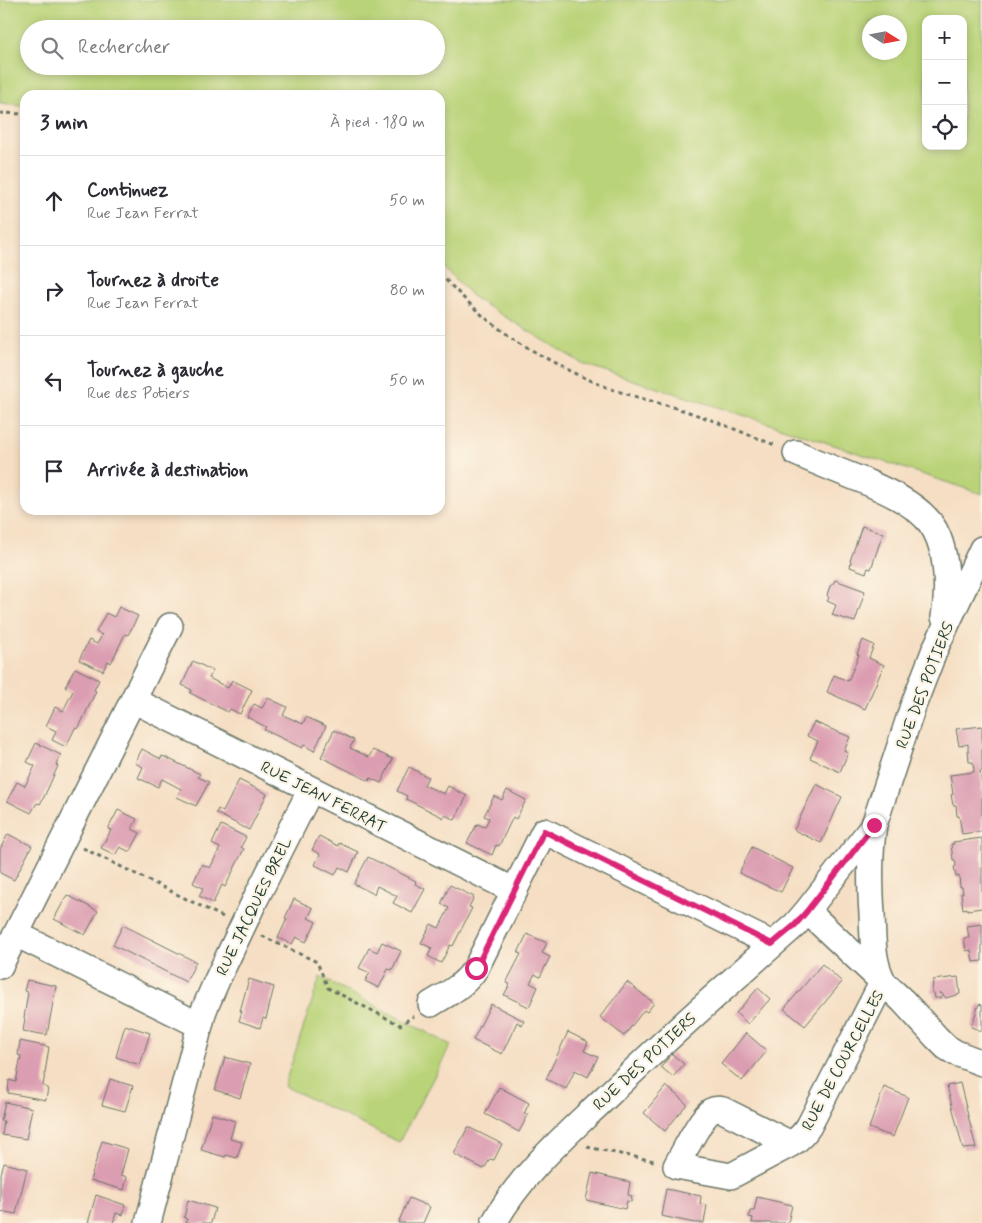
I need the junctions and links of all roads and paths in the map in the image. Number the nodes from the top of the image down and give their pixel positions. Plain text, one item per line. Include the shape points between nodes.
1 (0, 113) edge
2 (20, 114) edge
3 (445, 279) edge
4 (796, 454) joint
5 (982, 549) edge
6 (170, 626) dead end
7 (935, 648) junction
8 (133, 700) junction
9 (311, 789) junction
10 (874, 825) junction
11 (515, 891) junction
12 (807, 911) junction
13 (16, 934) junction
14 (772, 944) junction
15 (0, 966) edge
16 (883, 981) junction
17 (431, 1004) dead end
18 (199, 1025) junction
19 (982, 1063) edge
20 (560, 1141) junction
21 (791, 1144) junction
22 (676, 1166) junction
23 (148, 1223) edge
24 (494, 1223) edge

1 - 2 path
3 - 4 path via 490,321 568,370 614,390 679,409
4 - 7 street via 901,499 928,519 939,540 946,576 944,615
5 - 7 street, RUE DES POTIERS
6 - 8 street
7 - 10 street, RUE DES POTIERS
8 - 9 street, RUE JEAN FERRAT
8 - 13 street
9 - 11 street, RUE JEAN FERRAT
9 - 18 street, RUE JACQUES BREL via 225,962
10 - 12 street, RUE DES POTIERS
10 - 16 street, RUE DES POTIERS via 870,859 873,941
11 - 14 street via 544,831
11 - 17 street via 472,974
12 - 14 street, RUE DES POTIERS
12 - 16 street
13 - 15 street
13 - 18 street
14 - 20 street, RUE DES POTIERS
16 - 19 street, RUE DE COURCELLES via 946,1047
16 - 21 street, RUE DE COURCELLES via 809,1126
18 - 23 street, RUE JACQUES BREL
20 - 22 path
20 - 24 street, RUE DES POTIERS via 510,1197
21 - 22 street, RUE DE COURCELLES via 731,1176
21 - 22 street, RUE DE COURCELLES via 717,1109 704,1118

